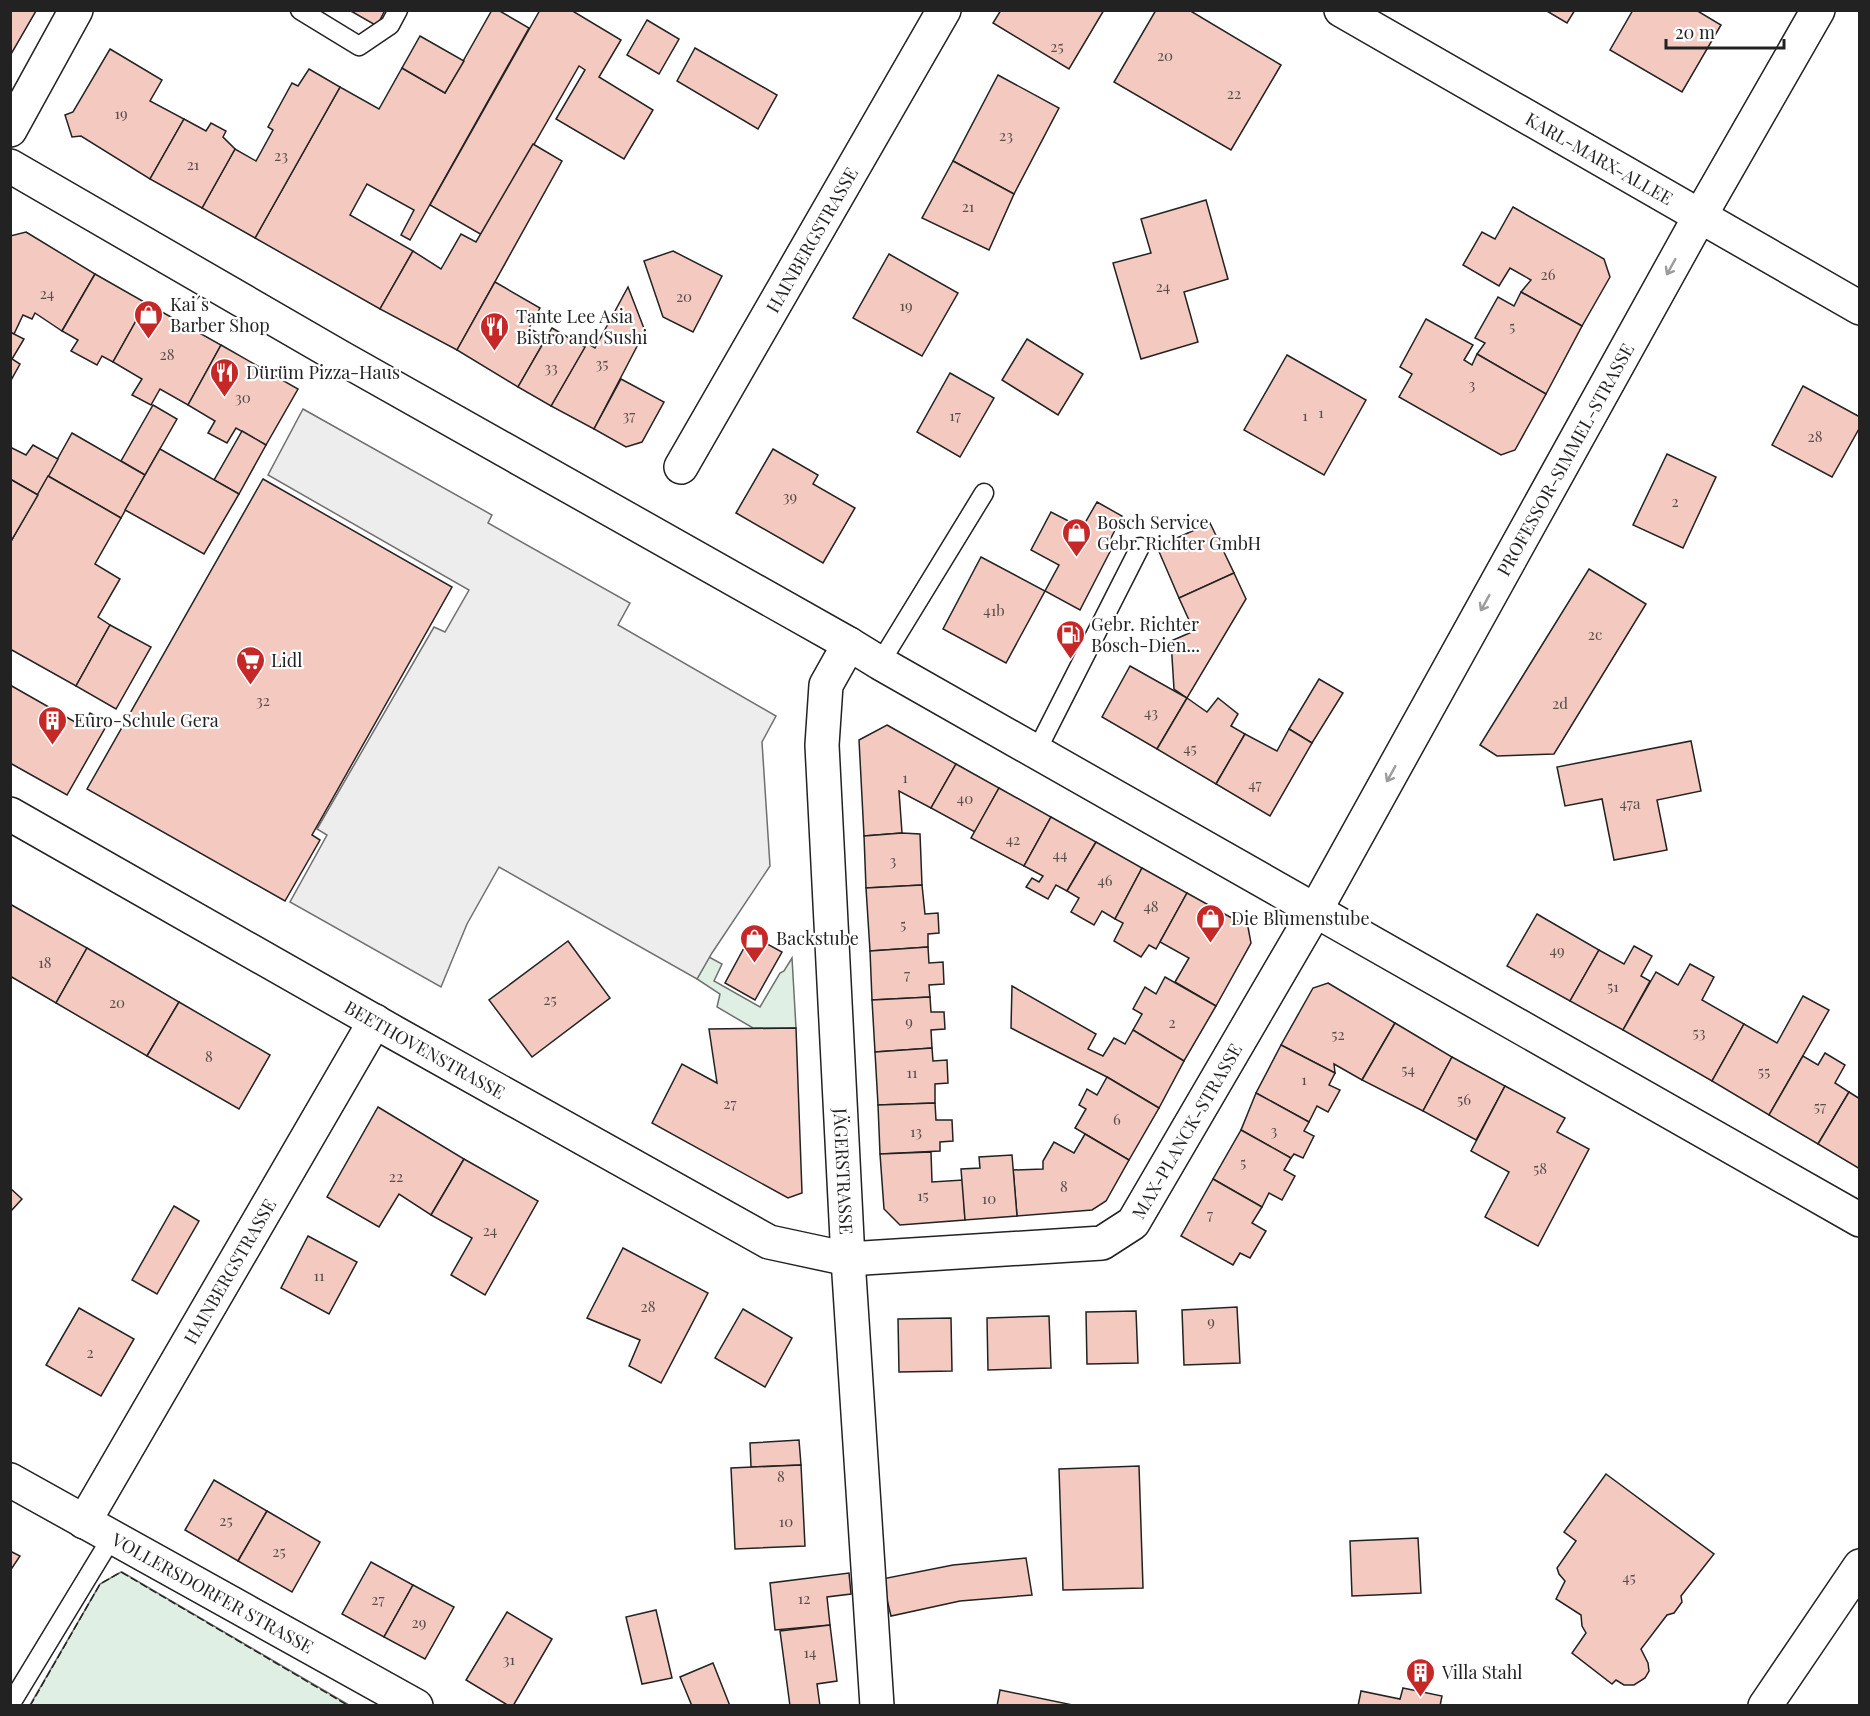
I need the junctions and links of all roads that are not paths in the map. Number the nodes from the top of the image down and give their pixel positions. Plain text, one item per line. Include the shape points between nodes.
1 (76, 10) edge
2 (300, 10) edge
3 (398, 10) edge
4 (944, 10) edge
5 (1341, 10) edge
6 (1818, 10) edge
7 (10, 130) edge
8 (10, 166) edge
9 (1700, 216) junction
10 (1860, 308) edge
11 (681, 467) dead end
12 (984, 493) dead end
13 (1140, 547) dead end
14 (849, 644) junction
15 (880, 663) junction
16 (1036, 752) junction
17 (10, 814) edge
18 (1315, 911) junction
19 (375, 1021) junction
20 (1860, 1220) edge
21 (848, 1259) junction
22 (10, 1480) edge
23 (98, 1529) junction
24 (1860, 1566) edge
25 (10, 1705) edge
26 (416, 1706) edge
27 (877, 1706) edge
28 (1765, 1706) edge

1 - 7 street
2 - 3 lane via 359,46 390,25
4 - 11 street, HAINBERGSTRASSE
5 - 9 street, KARL-MARX-ALLEE
6 - 9 street, PROFESSOR-SIMMEL-STRASSE
8 - 14 street
9 - 10 street, KARL-MARX-ALLEE
9 -> 18 street, PROFESSOR-SIMMEL-STRASSE
12 - 15 lane
13 - 16 lane
14 - 15 street
14 - 21 street, JÄGERSTRASSE via 826,685 822,745
15 - 16 street
16 - 18 street
17 - 19 street, BEETHOVENSTRASSE
18 - 20 street
18 - 21 street, MAX-PLANCK-STRASSE via 1133,1223 1102,1243
19 - 21 street, BEETHOVENSTRASSE via 769,1242
19 - 23 street, HAINBERGSTRASSE
21 - 27 street, JÄGERSTRASSE
22 - 23 street, VOLLERSDORFER STRASSE
23 - 25 lane
23 - 26 street, VOLLERSDORFER STRASSE
24 - 28 street

